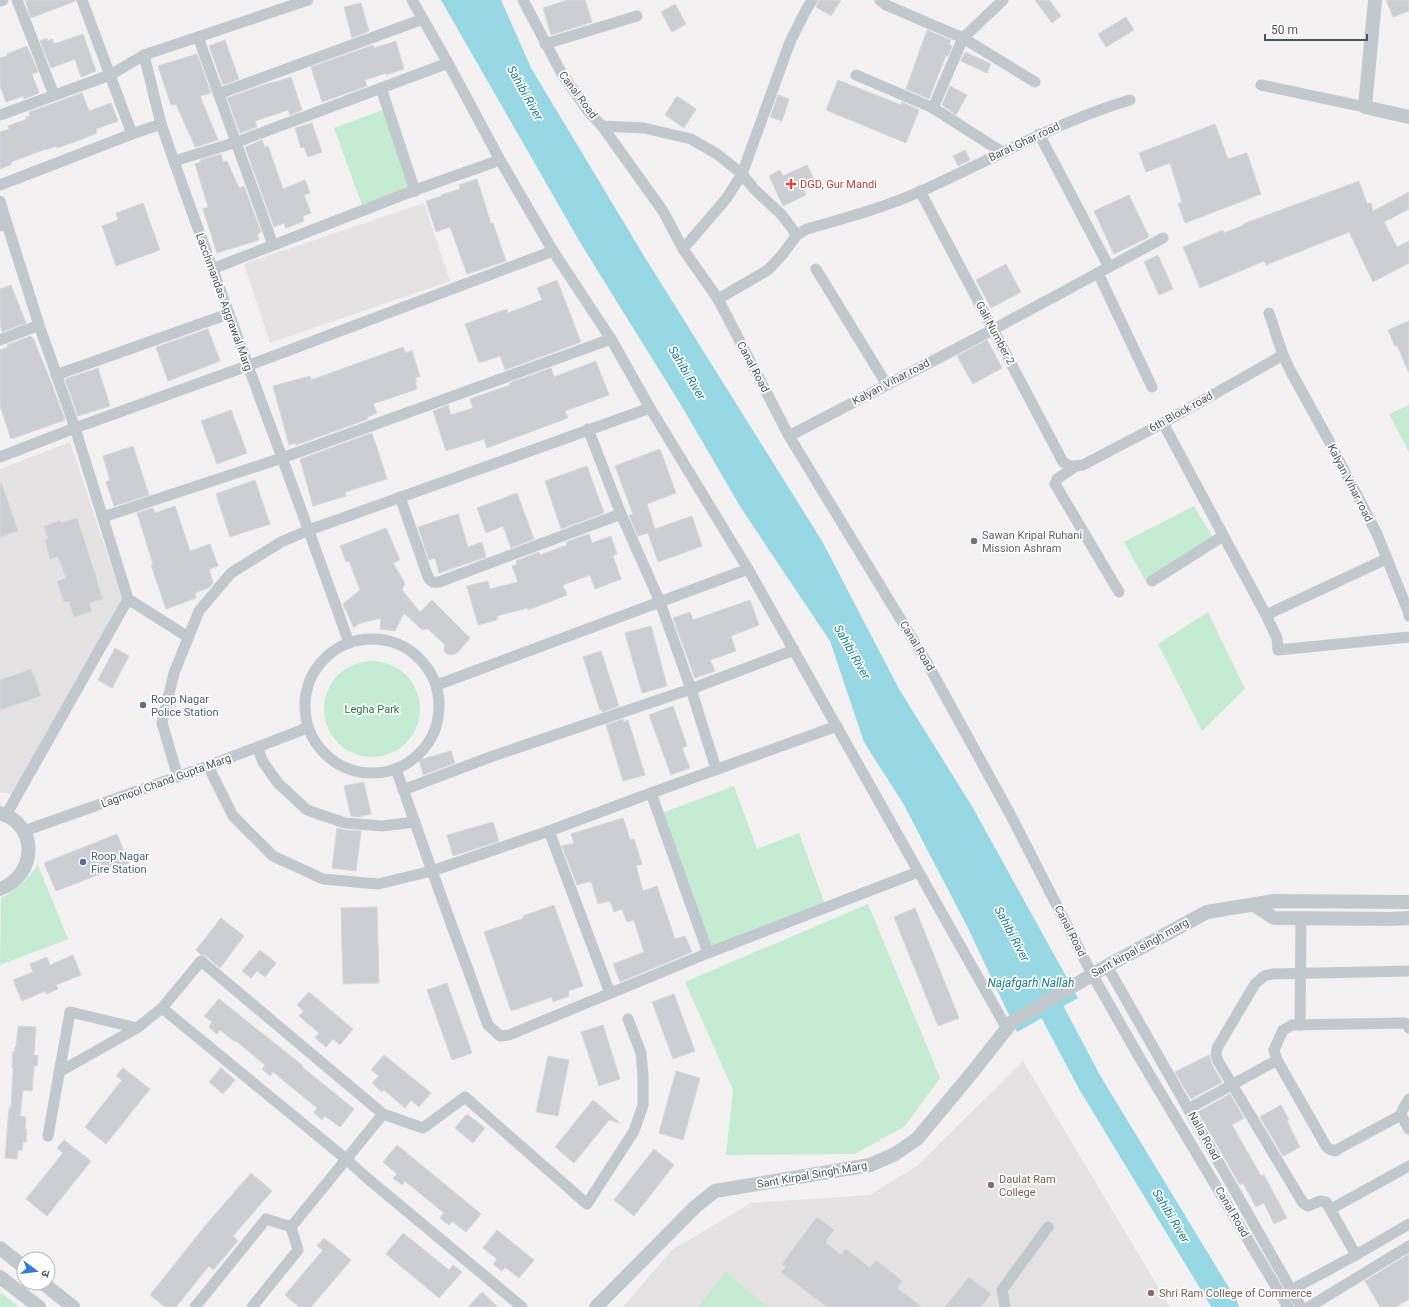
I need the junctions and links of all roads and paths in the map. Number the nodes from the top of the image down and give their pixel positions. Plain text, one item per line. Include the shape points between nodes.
1 (17, 0) edge
2 (82, 0) edge
3 (308, 0) edge
4 (412, 0) edge
5 (524, 0) edge
6 (812, 0) edge
7 (880, 0) edge
8 (1003, 0) edge
9 (1375, 0) edge
10 (276, 5) edge
11 (637, 16) dead end
12 (423, 19) junction
13 (198, 37) junction
14 (963, 38) junction
15 (545, 44) junction
16 (144, 55) junction
17 (448, 63) junction
18 (110, 75) junction
19 (856, 75) dead end
20 (1035, 82) dead end
21 (1262, 85) dead end
22 (381, 88) junction
23 (54, 94) junction
24 (218, 94) junction
25 (1130, 100) dead end
26 (1365, 106) junction
27 (934, 108) junction
28 (0, 115) edge
29 (1409, 117) edge
30 (160, 124) junction
31 (602, 126) junction
32 (132, 134) junction
33 (1039, 134) junction
34 (237, 142) junction
35 (1002, 152) junction
36 (500, 160) junction
37 (174, 161) junction
38 (742, 174) junction
39 (0, 186) edge
40 (415, 191) junction
41 (920, 191) junction
42 (0, 201) edge
43 (4, 225) edge
44 (797, 235) junction
45 (1163, 238) dead end
46 (273, 245) junction
47 (683, 249) junction
48 (553, 252) junction
49 (1109, 267) junction
50 (212, 269) junction
51 (816, 269) dead end
52 (1098, 273) junction
53 (718, 299) junction
54 (1269, 313) dead end
55 (228, 314) junction
56 (39, 325) junction
57 (994, 329) junction
58 (611, 339) junction
59 (0, 340) edge
60 (1283, 354) junction
61 (247, 366) junction
62 (56, 375) junction
63 (887, 385) junction
64 (1152, 387) dead end
65 (650, 408) junction
66 (1163, 423) junction
67 (75, 428) junction
68 (588, 429) junction
69 (789, 436) junction
70 (0, 457) edge
71 (282, 458) junction
72 (1076, 466) junction
73 (400, 497) junction
74 (621, 514) junction
75 (103, 517) junction
76 (309, 530) junction
77 (1224, 536) junction
78 (1386, 559) junction
79 (748, 568) junction
80 (1152, 581) dead end
81 (1119, 592) dead end
82 (128, 599) junction
83 (660, 602) junction
84 (1409, 612) edge
85 (1266, 615) junction
86 (188, 637) junction
87 (1409, 637) edge
88 (349, 643) junction
89 (794, 650) junction
90 (437, 685) junction
91 (691, 689) junction
92 (837, 726) junction
93 (307, 728) junction
94 (258, 747) junction
95 (208, 766) junction
96 (396, 769) junction
97 (716, 769) junction
98 (178, 777) junction
99 (403, 790) junction
100 (651, 793) junction
101 (3, 814) edge
102 (415, 822) junction
103 (24, 831) junction
104 (550, 831) junction
105 (432, 871) junction
106 (918, 872) junction
107 (0, 889) edge
108 (1409, 902) edge
109 (1254, 905) junction
110 (1301, 918) junction
111 (1409, 918) edge
112 (708, 953) junction
113 (1107, 966) junction
114 (1409, 971) edge
115 (1299, 974) junction
116 (1088, 977) junction
117 (610, 994) junction
118 (162, 1008) junction
119 (628, 1019) dead end
120 (1009, 1024) junction
121 (1300, 1024) junction
122 (137, 1028) junction
123 (1409, 1028) edge
124 (1278, 1060) junction
125 (59, 1072) junction
126 (1233, 1084) junction
127 (1409, 1099) edge
128 (1188, 1109) junction
129 (383, 1114) junction
130 (1401, 1115) junction
131 (1409, 1129) edge
132 (48, 1136) dead end
133 (346, 1159) junction
134 (1409, 1166) edge
135 (1331, 1209) junction
136 (1409, 1224) edge
137 (291, 1227) junction
138 (1048, 1227) dead end
139 (1409, 1246) edge
140 (0, 1248) edge
141 (1356, 1255) junction
142 (16, 1261) edge
143 (0, 1277) edge
144 (1291, 1290) junction
145 (53, 1291) edge
146 (39, 1307) edge
147 (73, 1307) edge
148 (196, 1307) edge
149 (252, 1307) edge
150 (522, 1307) edge
151 (596, 1307) edge
152 (1005, 1307) edge
153 (1288, 1307) edge
154 (1301, 1307) edge
155 (1309, 1307) edge

1 - 23 street
2 - 18 street
3 - 10 street
4 - 12 street
5 - 15 street, Canal Road
6 - 38 street via 790,42
7 - 14 street
8 - 14 street
9 - 26 street
10 - 13 street
11 - 15 street
12 - 17 street
12 - 24 street
13 - 16 street
13 - 24 street
14 - 20 street
14 - 27 street
15 - 31 street, Canal Road via 562,74
16 - 18 street
16 - 30 street, Lacchmandas Aggrawal Marg
17 - 22 street
17 - 36 street
18 - 23 street
18 - 32 street
19 - 27 street
21 - 26 street
22 - 34 street
22 - 40 street
23 - 28 street
24 - 34 street
25 - 33 street, Barat Ghar road
26 - 29 street
27 - 35 street
30 - 32 street
30 - 37 street, Lacchmandas Aggrawal Marg
31 - 38 street via 644,128 691,139 717,154
31 - 47 street, Canal Road via 662,211
32 - 39 street
33 - 35 street, Barat Ghar road
33 - 49 street
34 - 37 street
34 - 46 street
35 - 41 street, Barat Ghar road
36 - 40 street
36 - 48 street
37 - 50 street, Lacchmandas Aggrawal Marg
38 - 44 street via 781,214
38 - 47 street via 726,199
40 - 46 street
41 - 44 street, Barat Ghar road
41 - 57 street, Gali Number 2
42 - 43 street
43 - 56 street
44 - 53 street via 768,270
45 - 49 street
46 - 50 street
47 - 53 street, Canal Road
48 - 58 street
48 - 61 street
49 - 52 street
50 - 55 street, Lacchmandas Aggrawal Marg
51 - 63 street
52 - 57 street
52 - 64 street
53 - 69 street, Canal Road
54 - 60 street, Kalyan Vihar road
55 - 61 street, Lacchmandas Aggrawal Marg
55 - 62 street
56 - 59 street
56 - 62 street
57 - 63 street, Kalyan Vihar road
57 - 72 street, Gali Number 2 via 1063,462
58 - 65 street
58 - 71 street
60 - 66 street, 6th Block road
60 - 78 street, Kalyan Vihar road via 1377,534
61 - 67 street
61 - 71 street, Lacchmandas Aggrawal Marg
62 - 67 street
63 - 69 street, Kalyan Vihar road
65 - 68 street
65 - 79 street
66 - 72 street, 6th Block road via 1083,465
66 - 77 street
67 - 70 street
67 - 75 street
68 - 73 street
68 - 74 street
69 - 116 street, Canal Road via 926,661 1010,814
71 - 75 street
71 - 76 street, Lacchmandas Aggrawal Marg
72 - 81 street, 6th Block road via 1057,479 1055,484
73 - 74 street via 430,581 435,583
73 - 76 street
74 - 83 street
75 - 82 street
76 - 86 street via 281,542 230,573 199,611
76 - 88 street, Lacchmandas Aggrawal Marg
77 - 80 street
77 - 85 street
78 - 84 street, Kalyan Vihar road
78 - 85 street
79 - 83 street
79 - 89 street
82 - 86 street
82 - 101 street
83 - 90 street
83 - 91 street
85 - 87 street via 1277,638 1278,650
86 - 98 street via 174,673 162,723
88 - 90 street via 357,639 381,638 404,646 422,660
88 - 93 street via 336,648 321,661 308,681 304,704
89 - 91 street
89 - 92 street
90 - 96 street via 440,709 435,732 422,752
91 - 97 street
91 - 99 street via 493,756
92 - 97 street
92 - 106 street
93 - 94 street, Lagmool Chand Gupta Marg
93 - 96 street via 316,746 333,762 354,772 378,774
94 - 95 street, Lagmool Chand Gupta Marg
94 - 102 street via 262,762 278,783 307,810 345,823 382,826
95 - 98 street, Lagmool Chand Gupta Marg
95 - 105 street via 233,816 273,856 323,879 378,884
96 - 99 street
97 - 100 street
98 - 103 street, Lagmool Chand Gupta Marg
99 - 102 street
100 - 104 street
100 - 112 street
101 - 103 street via 16,821
102 - 105 street
103 - 107 street via 29,855 25,868 18,878
104 - 105 street
104 - 117 street
105 - 117 street via 488,1025 500,1036 509,1035
106 - 112 street
106 - 120 street
108 - 109 street, Sant kirpal singh marg via 1274,901
109 - 110 street via 1274,918
109 - 113 street, Sant kirpal singh marg via 1207,912
110 - 111 street
110 - 115 street
112 - 117 street
113 - 116 street, Sant kirpal singh marg
113 - 128 street, Nalla Road
114 - 115 street
115 - 121 street
115 - 126 street via 1264,976 1255,984 1217,1048 1218,1061
116 - 120 street, Sant kirpal singh marg
116 - 153 street, Canal Road via 1138,1054
118 - 122 street
118 - 129 street via 201,961
118 - 133 street
119 - 129 street via 641,1053 643,1105 634,1131 587,1204 465,1097 423,1128
120 - 151 street, Sant Kirpal Singh Marg via 917,1139 895,1154 870,1165 715,1191 695,1207
121 - 123 street via 1404,1023
121 - 124 street via 1292,1024 1283,1030 1274,1050
122 - 125 street
122 - 125 street via 70,1012
124 - 126 street
124 - 130 street via 1329,1149 1335,1151
125 - 132 street
126 - 128 street
126 - 135 street via 1303,1203 1308,1206 1324,1201
127 - 130 street
128 - 144 street, Nalla Road
129 - 133 street
130 - 131 street
133 - 137 street
133 - 150 street
134 - 135 street
135 - 141 street
136 - 141 street
137 - 148 street via 266,1219
137 - 149 street via 298,1250
138 - 152 street via 1002,1290
139 - 155 street
140 - 142 street
141 - 144 street
143 - 146 street
144 - 154 street, Nalla Road
145 - 147 street

